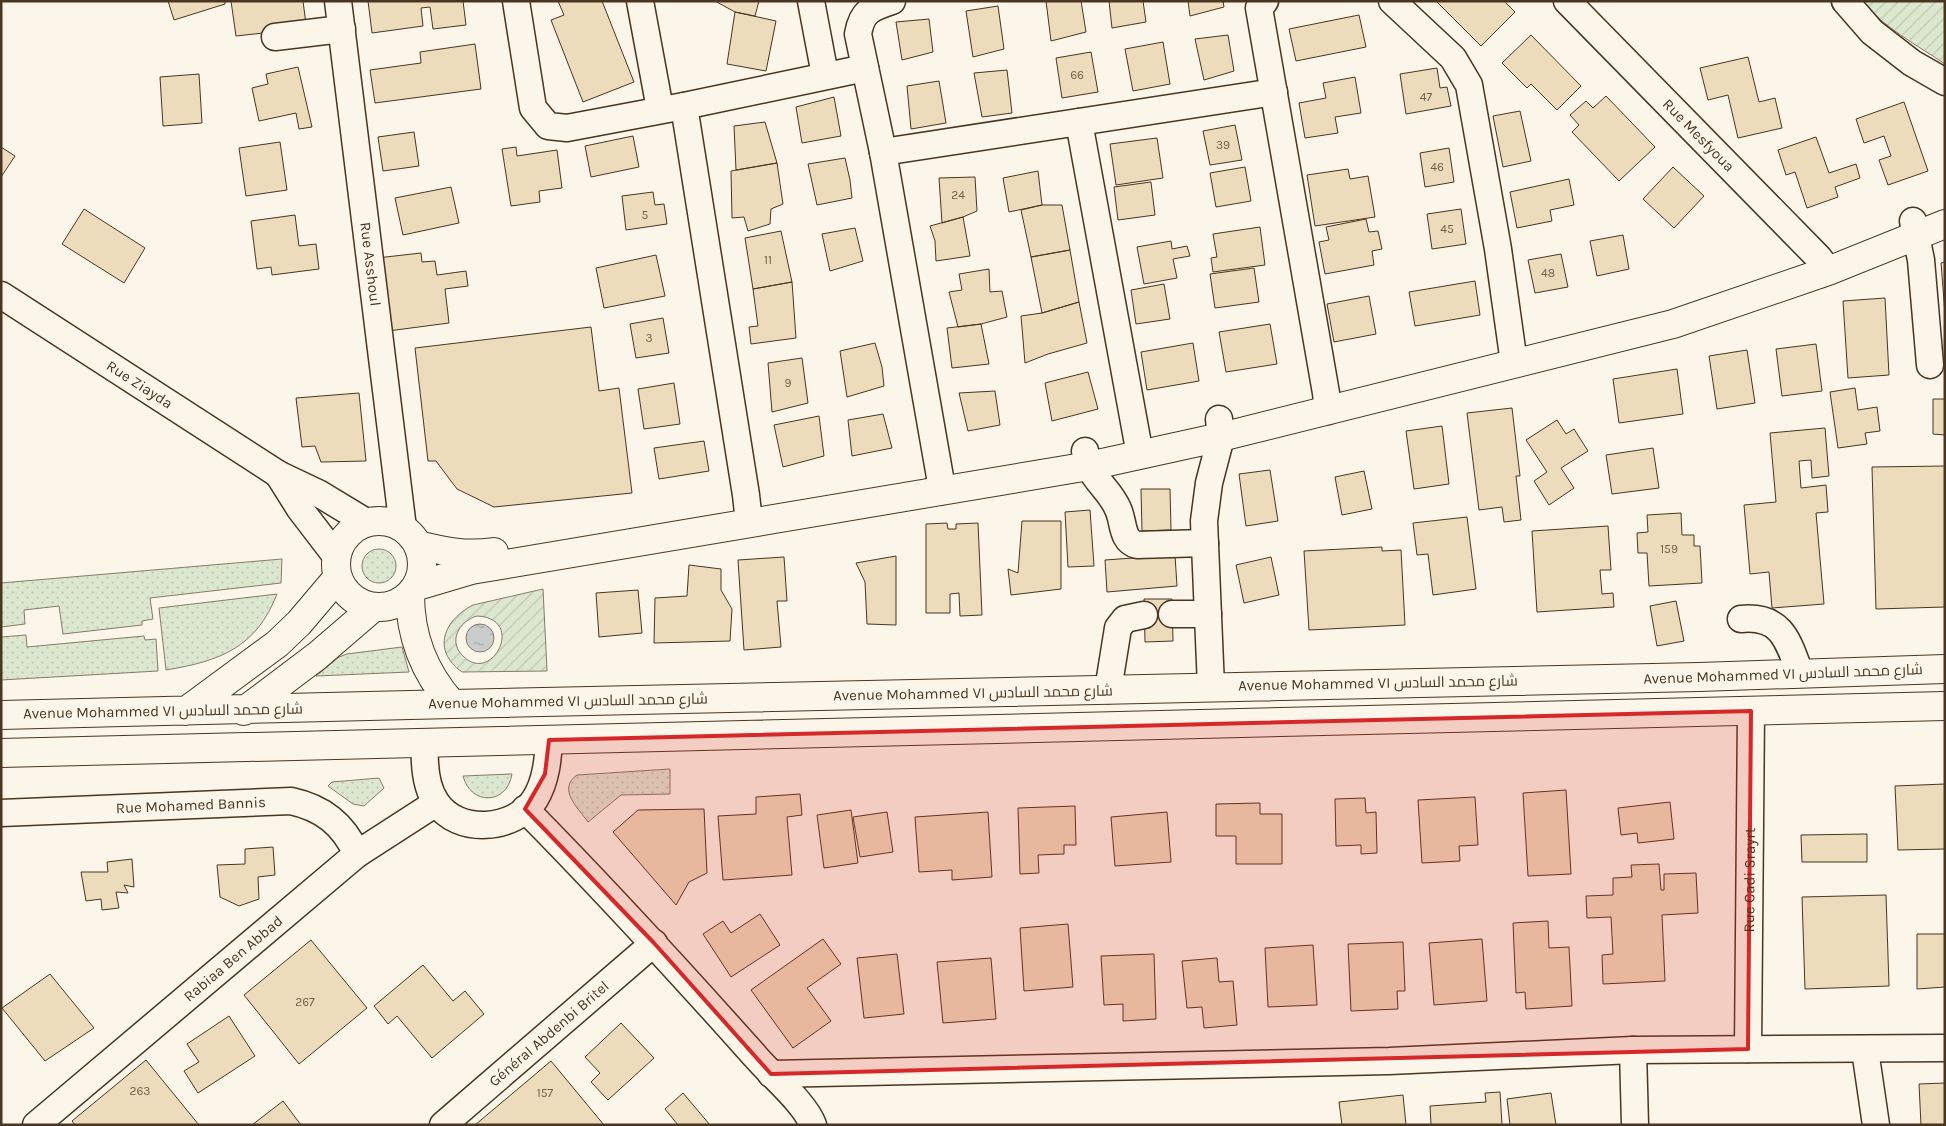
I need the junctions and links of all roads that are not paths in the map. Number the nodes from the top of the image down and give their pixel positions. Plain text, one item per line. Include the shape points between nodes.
1 (338, 1) edge
2 (516, 1) edge
3 (640, 1) edge
4 (811, 1) edge
5 (892, 1) edge
6 (1265, 1) edge
7 (1392, 1) edge
8 (1567, 1) edge
9 (1845, 1) edge
10 (342, 29) junction
11 (275, 37) dead end
12 (865, 68) junction
13 (825, 75) junction
14 (1945, 82) edge
15 (1274, 92) junction
16 (672, 108) junction
17 (1079, 122) junction
18 (883, 152) junction
19 (1945, 208) edge
20 (1945, 224) edge
21 (1915, 228) junction
22 (1824, 264) junction
23 (1, 295) edge
24 (1514, 355) junction
25 (1930, 364) dead end
26 (1327, 402) junction
27 (1220, 428) junction
28 (1139, 446) junction
29 (1087, 458) junction
30 (278, 474) junction
31 (941, 484) junction
32 (749, 516) junction
33 (366, 522) junction
34 (411, 536) junction
35 (1205, 543) junction
36 (337, 566) junction
37 (414, 590) junction
38 (374, 607) junction
39 (1144, 614) dead end
40 (1172, 614) dead end
41 (1208, 614) junction
42 (1742, 619) dead end
43 (1945, 669) edge
44 (1800, 673) junction
45 (1211, 687) junction
46 (1108, 690) junction
47 (495, 703) junction
48 (452, 704) junction
49 (1945, 706) edge
50 (246, 709) junction
51 (186, 711) junction
52 (1752, 711) junction
53 (1, 715) edge
54 (549, 740) junction
55 (497, 741) junction
56 (424, 743) junction
57 (190, 749) junction
58 (1, 753) edge
59 (436, 803) junction
60 (525, 809) junction
61 (1, 813) edge
62 (357, 854) junction
63 (654, 943) junction
64 (1945, 1048) edge
65 (1748, 1049) junction
66 (1633, 1050) junction
67 (1865, 1050) junction
68 (771, 1074) junction
69 (36, 1125) edge
70 (443, 1125) edge
71 (813, 1125) edge
72 (1635, 1125) edge
73 (1876, 1125) edge

1 - 10 street, Rue Asshoul
2 - 16 street via 533,108 548,126 567,128
3 - 16 street
4 - 13 street
5 - 12 street via 866,12 860,22 858,34
6 - 15 street via 1259,8
7 - 24 street via 1453,58 1469,85
8 - 22 street, Rue Mesfyoua
9 - 14 street via 1872,32 1912,63
10 - 11 street
10 - 34 street, Rue Asshoul
12 - 13 street
12 - 18 street
13 - 16 street
15 - 17 street
15 - 26 street
16 - 32 street
17 - 18 street
17 - 28 street
18 - 31 street
19 - 21 main road
20 - 21 main road
21 - 22 main road
21 - 25 street
22 - 24 main road via 1673,324
23 - 30 street, Rue Ziayda
24 - 26 main road
26 - 27 main road
27 - 28 main road
27 - 35 street via 1206,502
28 - 29 main road
29 - 31 main road
29 - 35 street via 1114,500 1125,538 1130,542 1137,545
30 - 33 street, Rue Ziayda
30 - 36 street, Rue Ziayda
31 - 32 main road
32 - 34 main road via 480,554 453,554
32 - 37 main road via 471,570
33 - 34 main road via 392,522
33 - 36 main road via 352,530 342,542
34 - 37 main road via 422,565
35 - 41 street
36 - 38 main road via 345,591 359,602
36 - 51 main road via 299,622 277,644
37 - 38 main road via 400,602 388,607
37 - 48 main road via 410,614 419,654 439,689
38 - 50 main road
39 - 46 street via 1124,619 1118,628
40 - 41 street
41 - 45 street
42 - 44 street via 1767,620 1780,629 1789,642
43 - 44 main road, Avenue Mohammed VI شارع محمد السادس
44 - 45 main road, Avenue Mohammed VI شارع محمد السادس
45 - 46 main road, Avenue Mohammed VI شارع محمد السادس
46 - 47 main road, Avenue Mohammed VI شارع محمد السادس
47 - 48 main road, Avenue Mohammed VI شارع محمد السادس
47 - 55 main road
48 - 50 main road, Avenue Mohammed VI شارع محمد السادس
49 - 52 main road
50 - 51 main road, Avenue Mohammed VI شارع محمد السادس
50 - 57 main road
51 - 53 main road, Avenue Mohammed VI شارع محمد السادس
52 - 54 main road
52 - 65 street, Rue Cadi Srayrt
54 - 55 main road
54 - 60 street via 545,774 534,800
55 - 56 main road
56 - 57 main road
56 - 59 street via 426,774
57 - 58 main road
59 - 60 street via 458,820 486,825 514,818
59 - 62 street, Rabiaa Ben Abbad
60 - 63 street
61 - 62 street, Rue Mohamed Bannis via 290,801 306,804 332,818
62 - 69 street, Rabiaa Ben Abbad
63 - 68 street
63 - 70 street, Général Abdenbi Britel
64 - 67 street
65 - 66 street
65 - 67 street
66 - 68 street via 1389,1061
66 - 72 street
67 - 73 street
68 - 71 street via 804,1107

